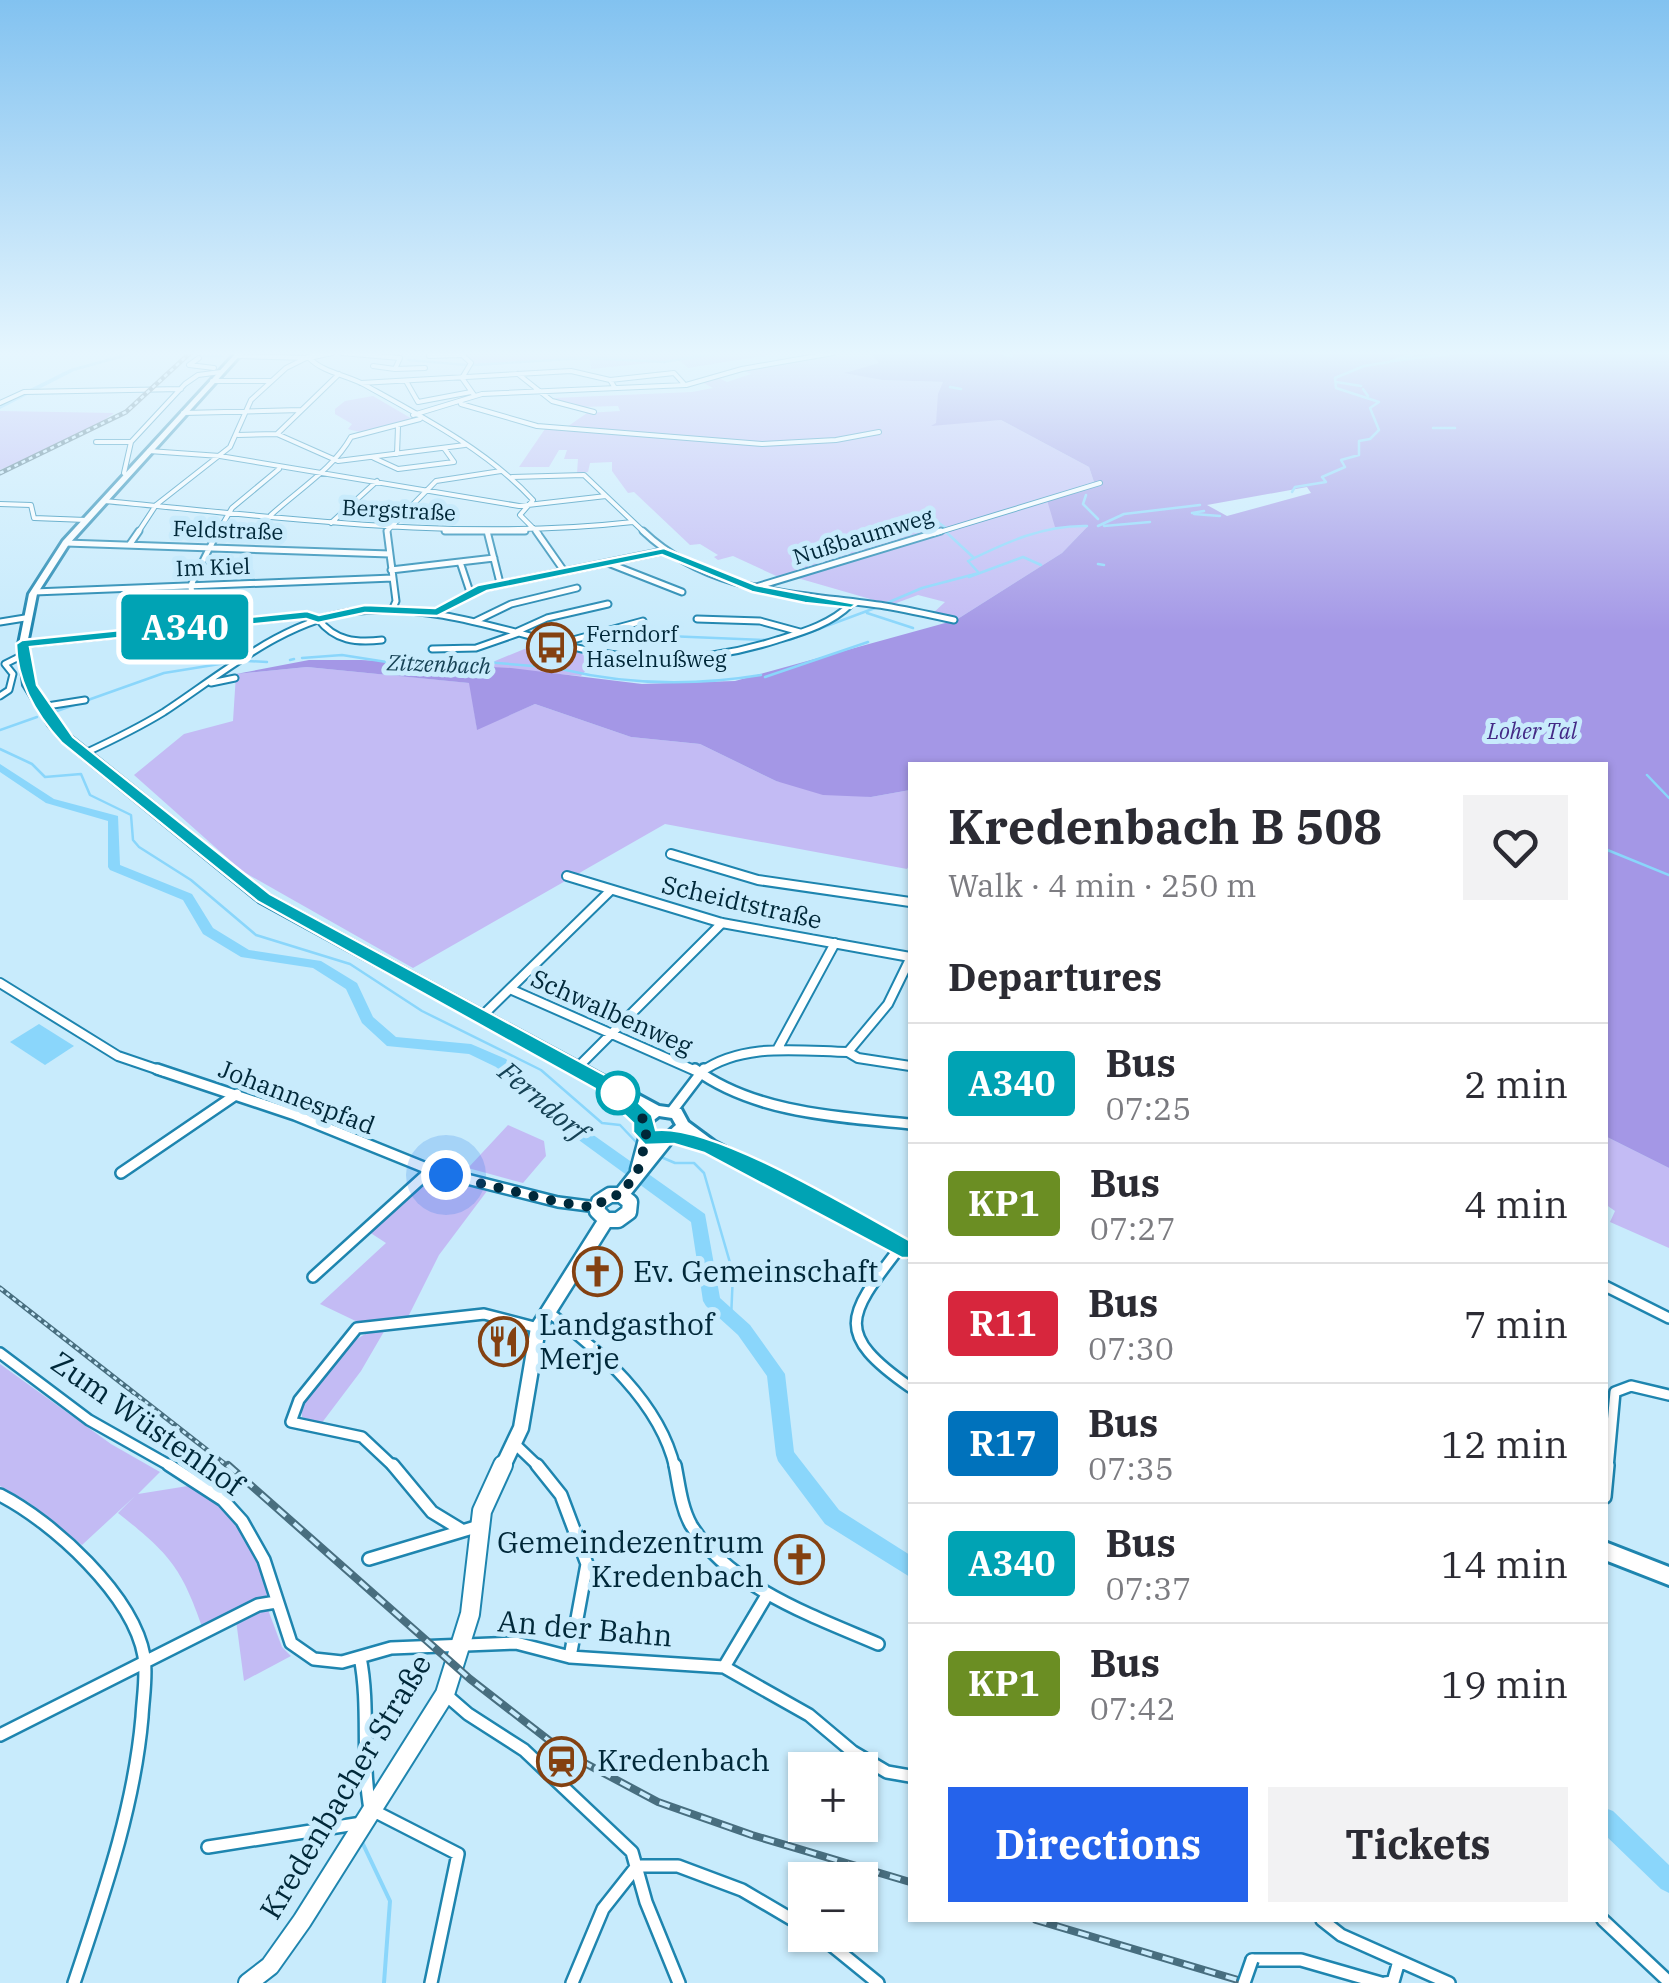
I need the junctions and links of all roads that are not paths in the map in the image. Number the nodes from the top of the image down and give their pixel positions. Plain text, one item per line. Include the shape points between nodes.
1 (465, 445) edge
2 (130, 446) edge
3 (154, 446) edge
4 (229, 446) edge
5 (303, 446) edge
6 (347, 446) edge
7 (397, 446) edge
8 (461, 446) edge
9 (444, 448) junction
10 (149, 451) junction
11 (397, 454) junction
12 (220, 456) junction
13 (372, 457) junction
14 (338, 461) junction
15 (278, 469) junction
16 (503, 471) junction
17 (316, 473) junction
18 (126, 476) junction
19 (512, 478) junction
20 (377, 481) junction
21 (1100, 484) dead end
22 (430, 488) junction
23 (606, 496) junction
24 (104, 501) junction
25 (0, 504) edge
26 (530, 504) junction
27 (156, 505) junction
28 (230, 512) junction
29 (270, 516) junction
30 (86, 520) junction
31 (633, 522) junction
32 (331, 524) junction
33 (535, 530) junction
34 (387, 531) junction
35 (488, 531) junction
36 (66, 543) junction
37 (130, 544) junction
38 (209, 546) junction
39 (664, 552) junction
40 (390, 554) junction
41 (494, 558) junction
42 (460, 562) junction
43 (608, 563) junction
44 (392, 570) junction
45 (564, 571) junction
46 (393, 578) junction
47 (500, 583) junction
48 (191, 586) junction
49 (576, 588) dead end
50 (752, 588) junction
51 (34, 592) junction
52 (470, 592) junction
53 (682, 592) dead end
54 (608, 604) dead end
55 (851, 604) junction
56 (393, 608) junction
57 (437, 612) junction
58 (25, 618) junction
59 (318, 619) junction
60 (643, 620) dead end
61 (697, 620) dead end
62 (954, 620) dead end
63 (476, 621) junction
64 (0, 622) edge
65 (194, 626) junction
66 (800, 632) junction
67 (518, 633) junction
68 (382, 640) dead end
69 (558, 644) junction
70 (23, 649) junction
71 (432, 649) dead end
72 (234, 678) dead end
73 (202, 685) junction
74 (0, 696) edge
75 (84, 700) dead end
76 (41, 707) junction
77 (84, 754) junction
78 (671, 854) dead end
79 (567, 876) dead end
80 (611, 890) junction
81 (908, 902) edge
82 (722, 923) junction
83 (835, 944) junction
84 (908, 958) edge
85 (908, 962) edge
86 (0, 983) edge
87 (510, 988) junction
88 (480, 1018) junction
89 (614, 1031) junction
90 (777, 1050) junction
91 (848, 1052) junction
92 (908, 1066) edge
93 (576, 1069) junction
94 (698, 1073) junction
95 (237, 1094) junction
96 (655, 1120) junction
97 (908, 1124) edge
98 (674, 1134) junction
99 (430, 1170) junction
100 (638, 1170) junction
101 (120, 1173) dead end
102 (625, 1189) junction
103 (601, 1214) junction
104 (906, 1249) edge
105 (313, 1277) dead end
106 (1608, 1288) edge
107 (547, 1311) junction
108 (1669, 1318) edge
109 (538, 1328) junction
110 (0, 1353) edge
111 (908, 1386) edge
112 (1610, 1389) edge
113 (1669, 1395) edge
114 (1608, 1432) edge
115 (516, 1445) junction
116 (0, 1495) edge
117 (479, 1526) junction
118 (460, 1529) junction
119 (1608, 1552) edge
120 (369, 1559) dead end
121 (1669, 1576) edge
122 (766, 1595) junction
123 (276, 1602) junction
124 (878, 1644) dead end
125 (463, 1646) junction
126 (360, 1657) junction
127 (570, 1657) junction
128 (144, 1663) junction
129 (724, 1666) junction
130 (445, 1694) junction
131 (0, 1735) edge
132 (908, 1776) edge
133 (366, 1816) junction
134 (208, 1847) dead end
135 (636, 1866) junction
136 (788, 1917) edge
137 (1325, 1922) edge
138 (1605, 1922) edge
139 (839, 1952) edge
140 (1399, 1961) junction
141 (1669, 1982) edge
142 (74, 1983) edge
143 (248, 1983) edge
144 (431, 1983) edge
145 (572, 1983) edge
146 (678, 1983) edge
147 (878, 1983) edge
148 (1244, 1983) edge
149 (1383, 1983) edge
150 (1448, 1983) edge

1 - 16 street
2 - 18 street
3 - 10 main road
4 - 12 street
5 - 14 street
6 - 14 street
7 - 11 street
8 - 9 street
9 - 11 street
9 - 13 street via 454,462 398,469
10 - 12 street
10 - 18 main road
11 - 13 street
12 - 15 street
12 - 27 street
13 - 14 street
14 - 17 street
15 - 17 street
15 - 28 street
16 - 19 street
16 - 22 street
17 - 20 street
17 - 29 street
18 - 24 main road
19 - 23 street via 581,474
19 - 26 street
20 - 22 street
20 - 32 street
21 - 50 street, Nußbaumweg
22 - 26 street
22 - 34 street
23 - 26 street
23 - 31 street
24 - 27 street, Bergstraße
24 - 30 main road
25 - 30 street via 30,505 34,518
26 - 33 street via 520,515
27 - 28 street, Bergstraße
27 - 37 street
28 - 29 street, Bergstraße
28 - 38 street
29 - 32 street, Bergstraße
30 - 36 main road
31 - 33 street, Bergstraße
31 - 39 street
32 - 34 street, Bergstraße
33 - 35 street, Bergstraße
33 - 45 street
34 - 35 street, Bergstraße
34 - 40 street
35 - 41 street
36 - 37 street, Feldstraße
36 - 51 main road
37 - 38 street, Feldstraße
38 - 40 street, Feldstraße
38 - 48 street
39 - 43 street
39 - 50 street
40 - 44 street
41 - 42 street
41 - 47 street
42 - 44 street
42 - 52 street
43 - 45 street
43 - 53 street
44 - 46 street
45 - 47 street
46 - 48 street, Im Kiel
46 - 56 street
47 - 52 street
48 - 51 street, Im Kiel
48 - 65 street
49 - 63 street via 511,604
50 - 55 street
51 - 58 main road
52 - 57 street
54 - 67 street via 547,618
55 - 62 street
55 - 66 street
56 - 57 street
56 - 59 street
57 - 63 street
58 - 64 street
58 - 70 main road
59 - 65 street
59 - 68 street via 344,640
59 - 73 street
60 - 69 street
61 - 66 street via 760,621
63 - 67 street
65 - 70 street
66 - 69 street via 737,654 682,662
67 - 69 street
67 - 71 street via 476,648
70 - 74 street via 5,664 12,681
70 - 76 main road
72 - 73 street
73 - 77 street
75 - 76 street
76 - 77 main road
77 - 88 main road via 263,898
78 - 81 street via 748,878
79 - 80 street, Scheidtstraße
80 - 82 street, Scheidtstraße
80 - 87 street
82 - 83 street, Scheidtstraße
82 - 89 street
83 - 84 street, Scheidtstraße
83 - 90 street
85 - 91 street via 888,1004
86 - 95 street, Johannespfad via 118,1056
87 - 88 street
87 - 89 street, Schwalbenweg
88 - 93 main road
89 - 93 street
89 - 94 street, Schwalbenweg
90 - 91 street
90 - 94 street via 722,1059
91 - 92 street
93 - 96 main road
94 - 96 street
94 - 97 street, Schwalbenweg via 706,1081 816,1113
95 - 99 street, Johannespfad
95 - 101 street
96 - 98 main road
96 - 98 main road via 680,1116
96 - 100 main road
98 - 100 main road
98 - 104 main road via 710,1146
99 - 103 street, Johannespfad
99 - 105 street
100 - 102 main road
102 - 103 main road via 606,1196
102 - 103 main road, Kredenbacher Straße via 628,1212 618,1220
103 - 107 main road, Kredenbacher Straße
104 - 111 street via 853,1314 868,1357
106 - 108 street
107 - 109 main road, Kredenbacher Straße
107 - 122 street via 640,1398 670,1447 689,1522
109 - 115 main road, Kredenbacher Straße
109 - 118 street via 484,1314 357,1328 299,1400 291,1422 366,1438 440,1521
110 - 123 street, Zum Wüstenhof via 89,1420 223,1500 264,1560
112 - 113 street via 1631,1386
112 - 114 street
115 - 117 main road, Kredenbacher Straße
115 - 127 street via 561,1496 586,1564
116 - 128 street via 24,1506 75,1549 136,1630
117 - 118 street
117 - 125 main road, Kredenbacher Straße
118 - 120 street
119 - 121 main road
122 - 124 street
122 - 129 street
123 - 126 street, Zum Wüstenhof via 291,1644 314,1660
123 - 128 street
125 - 126 street, Zum Wüstenhof via 391,1648
125 - 127 street, An der Bahn via 516,1643
125 - 130 main road, Kredenbacher Straße
126 - 133 street via 368,1685
127 - 129 street, An der Bahn
128 - 131 street
128 - 142 street via 140,1750 115,1863
129 - 132 street, An der Bahn via 809,1715 853,1752
130 - 133 main road, Kredenbacher Straße
130 - 135 street via 524,1750 632,1852
133 - 134 street
133 - 143 main road, Kredenbacher Straße via 302,1921 270,1966
133 - 144 street via 458,1854
135 - 136 street via 678,1866 742,1890
135 - 145 street via 603,1909
135 - 146 street
137 - 140 street
138 - 141 street
139 - 147 street
140 - 149 street via 1393,1982
140 - 150 street
148 - 149 street, bridge via 1252,1960 1272,1955

